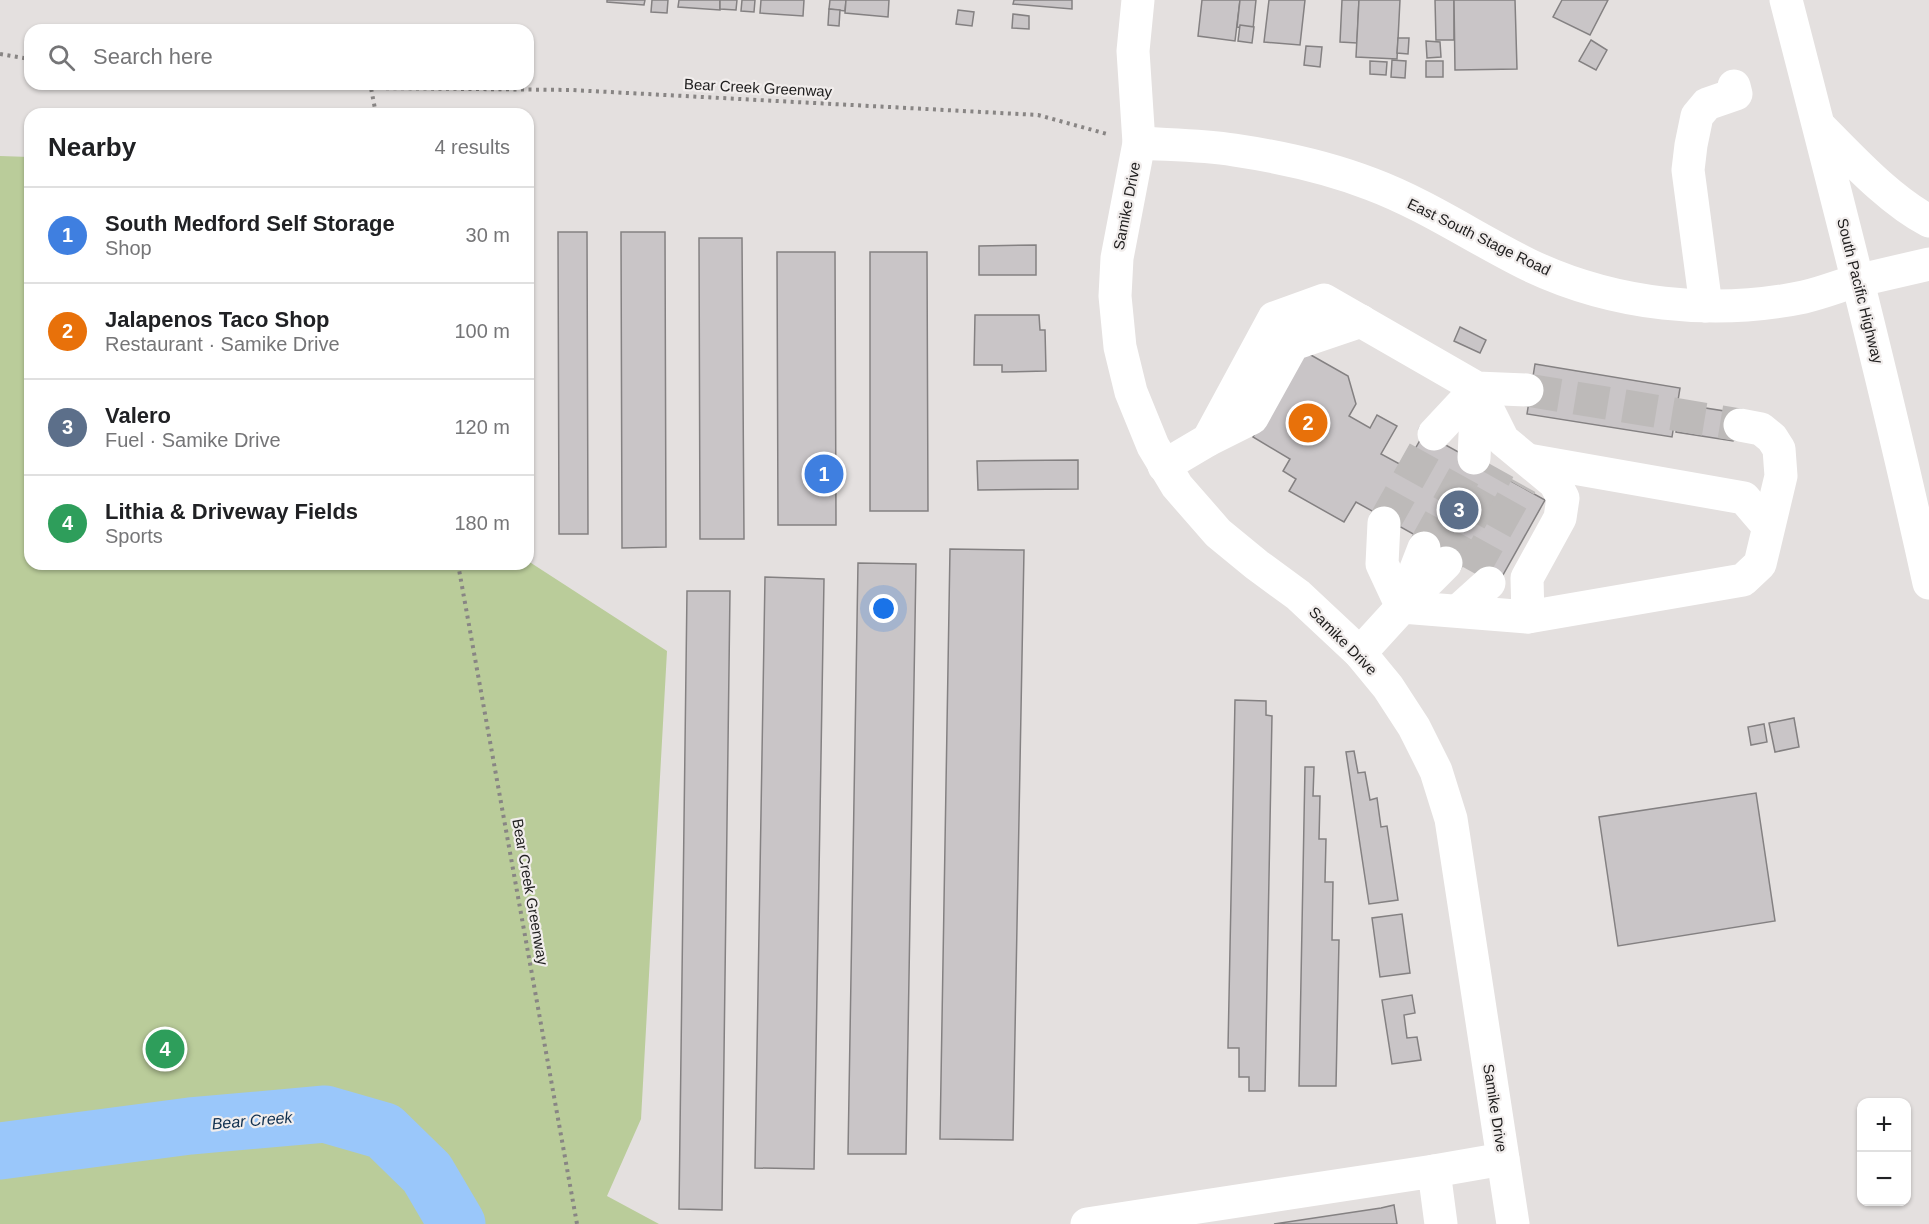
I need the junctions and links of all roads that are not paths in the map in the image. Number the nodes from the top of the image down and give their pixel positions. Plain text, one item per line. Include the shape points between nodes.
1 (1138, 0) edge
2 (1786, 0) edge
3 (1734, 86) dead end
4 (1819, 126) junction
5 (1139, 143) junction
6 (1929, 221) edge
7 (1929, 264) edge
8 (1856, 281) junction
9 (1706, 306) junction
10 (1477, 388) junction
11 (1527, 390) tunnel mouth
12 (1740, 425) tunnel mouth
13 (1494, 460) junction
14 (1164, 465) junction
15 (1768, 526) junction
16 (1436, 554) junction
17 (1929, 583) edge
18 (1401, 607) junction
19 (1459, 610) junction
20 (1528, 616) junction
21 (1360, 653) junction
22 (1503, 1159) junction
23 (1434, 1171) junction
24 (1086, 1224) edge
25 (1441, 1224) edge
26 (1513, 1224) edge

1 - 5 street, Samike Drive via 1133,51
2 - 4 street, South Pacific Highway
3 - 9 street via 1736,94 1707,104 1697,116 1690,145 1688,170
4 - 6 street via 1880,186 1912,213
4 - 8 street, South Pacific Highway
5 - 9 street, East South Stage Road via 1233,150 1307,164 1372,184 1530,265 1587,286 1644,301
5 - 14 street, Samike Drive via 1117,258 1115,296 1120,347 1131,392
7 - 8 street, East South Stage Road
8 - 9 street, East South Stage Road via 1805,297
8 - 17 street, South Pacific Highway
10 - 11 street
10 - 13 street
10 - 13 street
10 - 14 street via 1324,300 1274,318 1208,440
12 - 15 street via 1761,429 1779,449 1781,476
13 - 15 street via 1744,498
13 - 20 street via 1555,483 1563,498 1560,518 1527,578
14 - 21 street, Samike Drive via 1218,533 1298,596
15 - 20 street via 1760,564 1743,580
16 - 18 street
16 - 18 street via 1382,564
16 - 19 street
18 - 19 street
18 - 21 street
19 - 20 street
21 - 22 street, Samike Drive via 1414,727 1436,771 1451,819
22 - 23 street
22 - 26 street, Samike Drive
23 - 24 street
23 - 25 street

